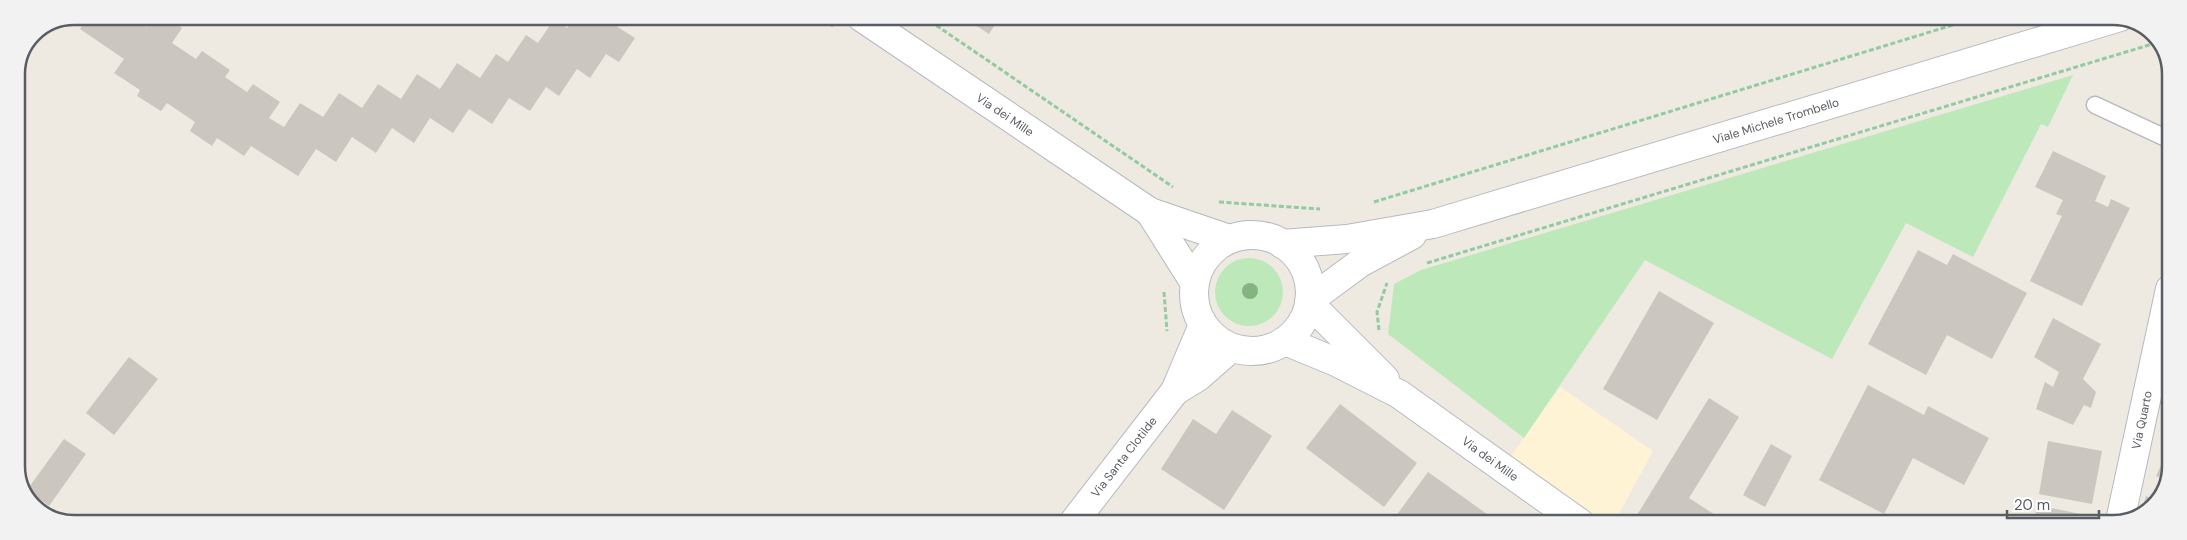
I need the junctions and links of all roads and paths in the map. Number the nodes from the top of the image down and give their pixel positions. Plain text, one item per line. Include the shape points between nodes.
1 (831, 25) edge
2 (872, 25) edge
3 (936, 25) edge
4 (1954, 25) edge
5 (2093, 25) edge
6 (835, 28) dead end
7 (2151, 44) edge
8 (2095, 105) dead end
9 (2162, 136) edge
10 (1180, 191) dead end
11 (1210, 200) dead end
12 (1364, 205) dead end
13 (1326, 210) dead end
14 (1150, 212) junction
15 (1433, 224) junction
16 (1230, 239) junction
17 (1282, 244) junction
18 (1420, 265) dead end
19 (1388, 280) dead end
20 (1194, 282) junction
21 (1163, 288) dead end
22 (1309, 301) junction
23 (1203, 325) junction
24 (2162, 327) edge
25 (1380, 336) dead end
26 (1168, 338) dead end
27 (1286, 340) junction
28 (1231, 348) junction
29 (1175, 391) junction
30 (1400, 394) junction
31 (2121, 514) edge
32 (1080, 515) edge
33 (1568, 515) edge

1 - 6 path
2 - 14 street, Via dei Mille
3 - 10 path
4 - 12 path
5 - 15 street, Viale Michele Trombello
7 - 18 path
8 - 9 lane
11 - 13 path
14 - 16 street, Via dei Mille
14 - 20 street, Via dei Mille
15 - 17 street, Viale Michele Trombello via 1347,239
15 - 22 street, Viale Michele Trombello via 1360,263
16 - 17 street via 1247,235
16 - 20 street via 1213,249 1201,264
17 - 22 street via 1295,254 1304,268 1309,283
19 - 25 path via 1377,312
20 - 23 street via 1195,304
21 - 26 path
22 - 27 street via 1301,324
22 - 30 street, Via dei Mille
23 - 28 street
23 - 29 street, Via Santa Clotilde
24 - 31 street, Via Quarto
27 - 28 street via 1268,349 1250,352
27 - 30 street, Via dei Mille
28 - 29 street, Via Santa Clotilde via 1198,377
29 - 32 street, Via Santa Clotilde
30 - 33 street, Via dei Mille

